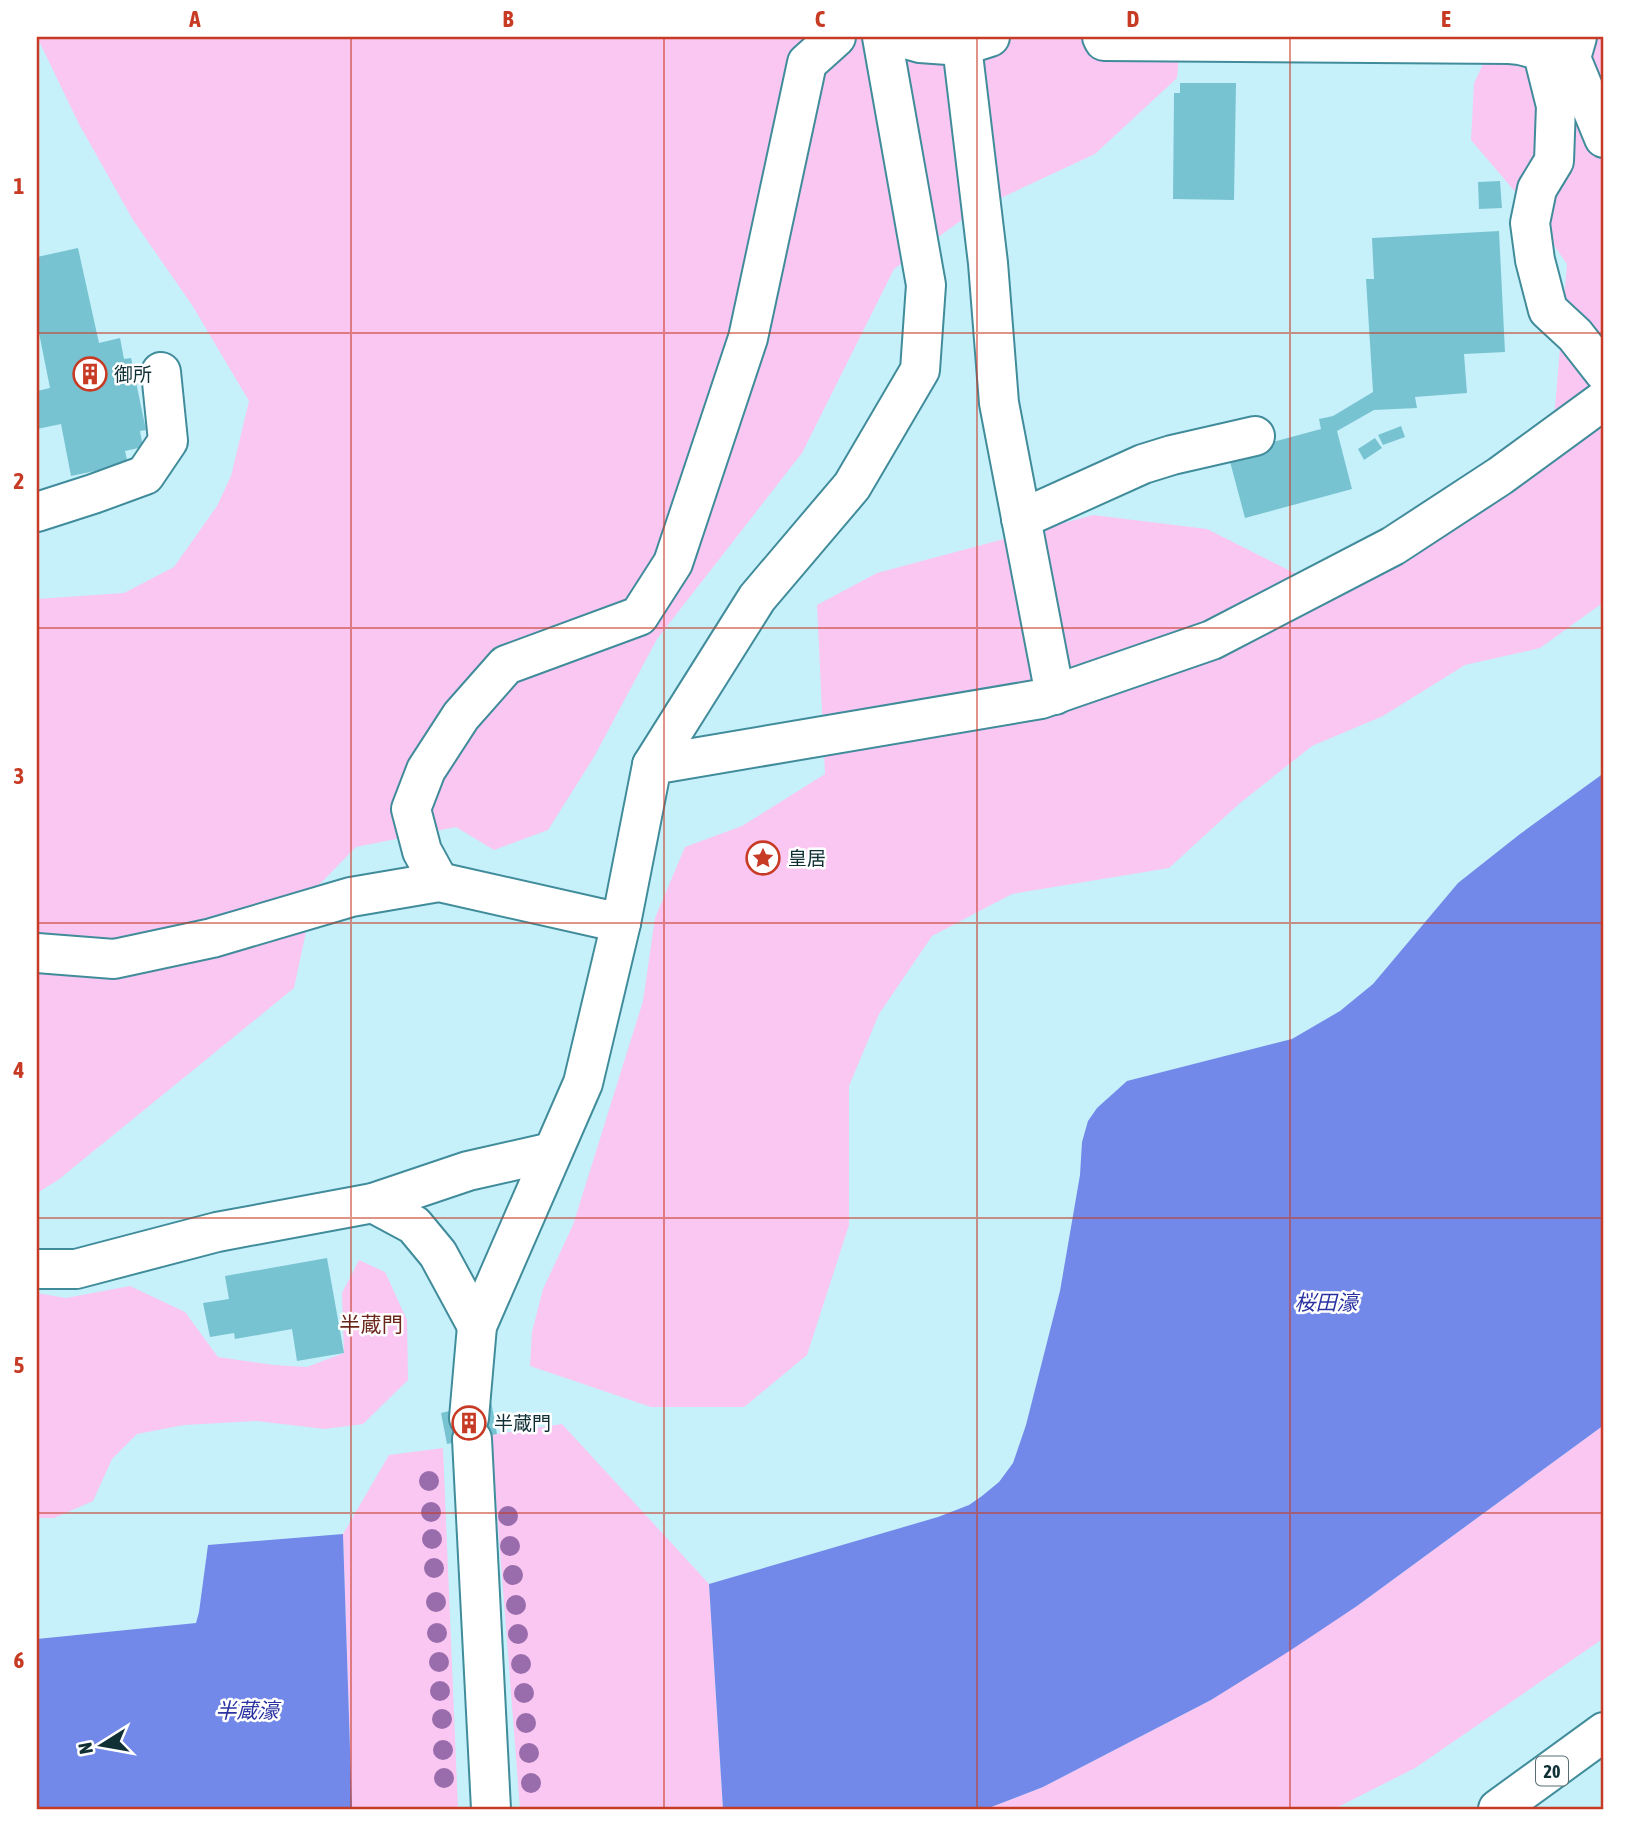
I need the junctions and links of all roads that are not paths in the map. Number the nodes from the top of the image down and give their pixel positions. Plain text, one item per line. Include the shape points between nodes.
1 (836, 37) edge
2 (882, 37) edge
3 (899, 37) edge
4 (1102, 37) edge
5 (1171, 39) edge
6 (976, 41) edge
7 (1542, 45) edge
8 (1604, 138) edge
9 (160, 372) dead end
10 (1604, 372) edge
11 (1604, 400) edge
12 (1255, 436) dead end
13 (37, 512) edge
14 (1021, 519) junction
15 (1055, 695) junction
16 (652, 765) junction
17 (439, 882) junction
18 (621, 923) junction
19 (37, 953) edge
20 (552, 1152) junction
21 (373, 1203) junction
22 (37, 1269) edge
23 (477, 1326) junction
24 (1604, 1732) edge
25 (491, 1809) edge
26 (1498, 1809) edge

1 - 17 main road via 807,63 748,338 673,564 639,615 506,665 461,716 426,770 411,810 422,851
2 - 16 main road via 926,285 920,370 852,486 757,598
3 - 6 main road via 920,43
4 - 5 main road via 1104,41
5 - 7 main road
6 - 14 main road via 999,404
7 - 8 main road
7 - 10 main road via 1556,106 1554,161 1537,189 1530,223 1535,260 1548,310
9 - 13 main road via 168,441 145,475
11 - 15 main road via 1393,546 1212,640
12 - 14 main road via 1143,464
14 - 15 main road
15 - 16 main road
16 - 18 main road
17 - 18 main road
17 - 19 main road via 351,897 212,938 114,959
18 - 20 main road via 583,1083
20 - 21 main road via 468,1171
20 - 23 main road
21 - 22 main road via 216,1232 76,1269
21 - 23 main road via 414,1225 438,1254
23 - 25 main road via 470,1429
24 - 26 main road, 20

